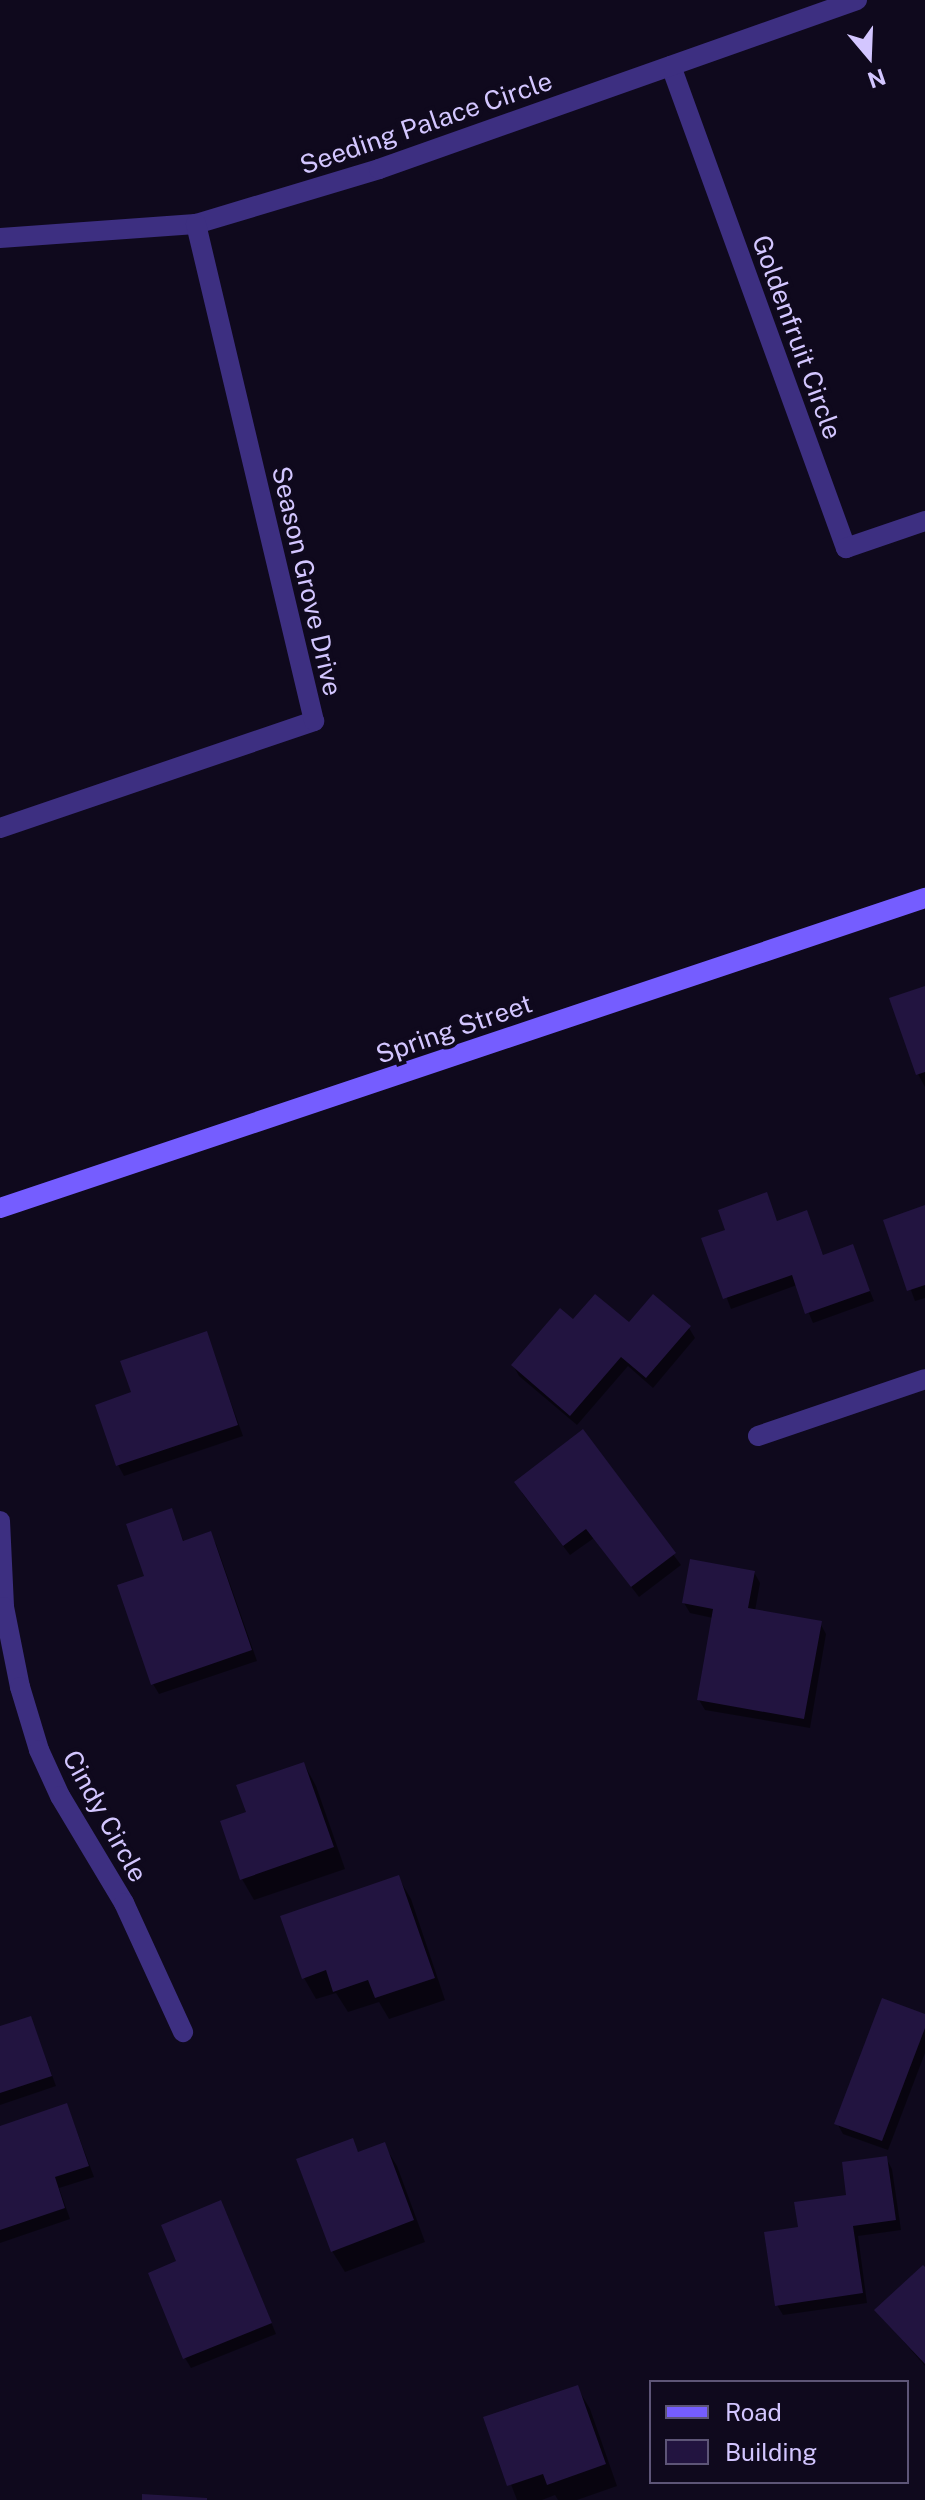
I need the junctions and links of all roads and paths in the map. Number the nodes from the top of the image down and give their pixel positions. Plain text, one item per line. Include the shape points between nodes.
1 (857, 0) edge
2 (671, 66) junction
3 (196, 224) junction
4 (0, 238) edge
5 (925, 521) edge
6 (0, 828) edge
7 (925, 898) edge
8 (0, 1208) edge
9 (925, 1379) edge
10 (758, 1436) dead end
11 (0, 1521) edge
12 (183, 2032) dead end

1 - 2 street, Seeding Palace Circle
2 - 3 street, Seeding Palace Circle via 379,169
2 - 5 street, Goldenfruit Circle via 846,548
3 - 4 street, Seeding Palace Circle
3 - 6 street, Season Grove Drive via 314,721
7 - 8 street, Spring Street
9 - 10 street
11 - 12 street, Cindy Circle via 4,1607 39,1750 124,1903

